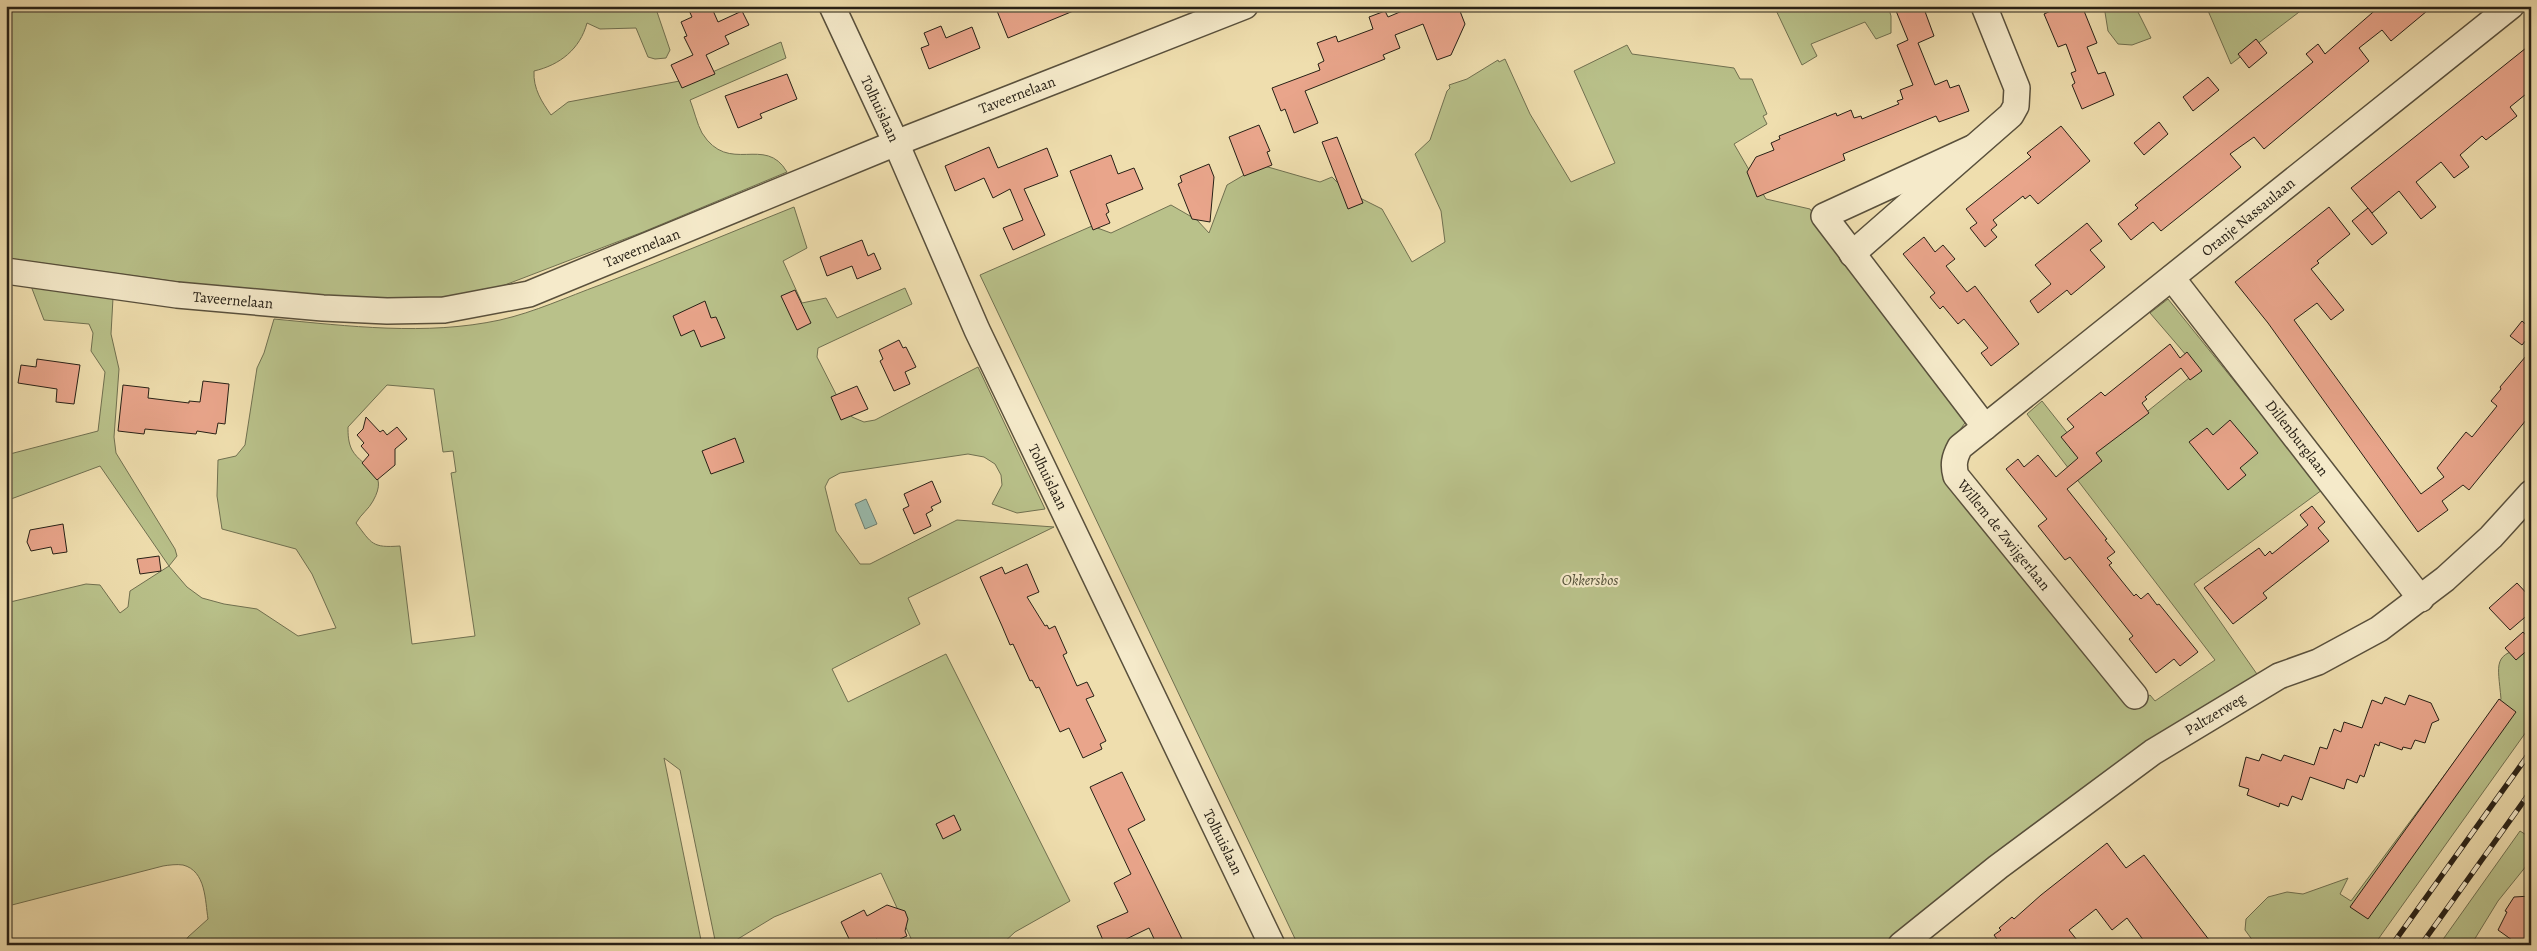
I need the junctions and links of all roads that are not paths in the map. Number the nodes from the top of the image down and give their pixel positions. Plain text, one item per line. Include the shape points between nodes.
1 (832, 6) edge
2 (1244, 6) edge
3 (1984, 6) edge
4 (2511, 6) edge
5 (896, 143) junction
6 (1972, 148) junction
7 (1852, 254) junction
8 (6, 271) edge
9 (2172, 278) junction
10 (1985, 428) junction
11 (2531, 493) edge
12 (2421, 599) junction
13 (2135, 696) dead end
14 (1272, 945) edge
15 (1901, 945) edge

1 - 5 street, Tolhuislaan
2 - 5 street, Taveernelaan
3 - 6 street via 2017,88 2018,98 2011,115
4 - 9 street, Oranje Nassaulaan
5 - 8 street, Taveernelaan via 529,294 444,310 323,308 177,295
5 - 14 street, Tolhuislaan via 978,330
6 - 7 street
6 - 7 street via 1824,216
7 - 10 street
9 - 10 street, Oranje Nassaulaan
9 - 12 street, Dillenburglaan
10 - 13 street, Willem de Zwijgerlaan via 1960,447 1953,461 1956,476
11 - 12 street, Paltzerweg via 2491,537
12 - 15 street, Paltzerweg via 2379,629 2318,662 2279,676 2153,752 1998,867

